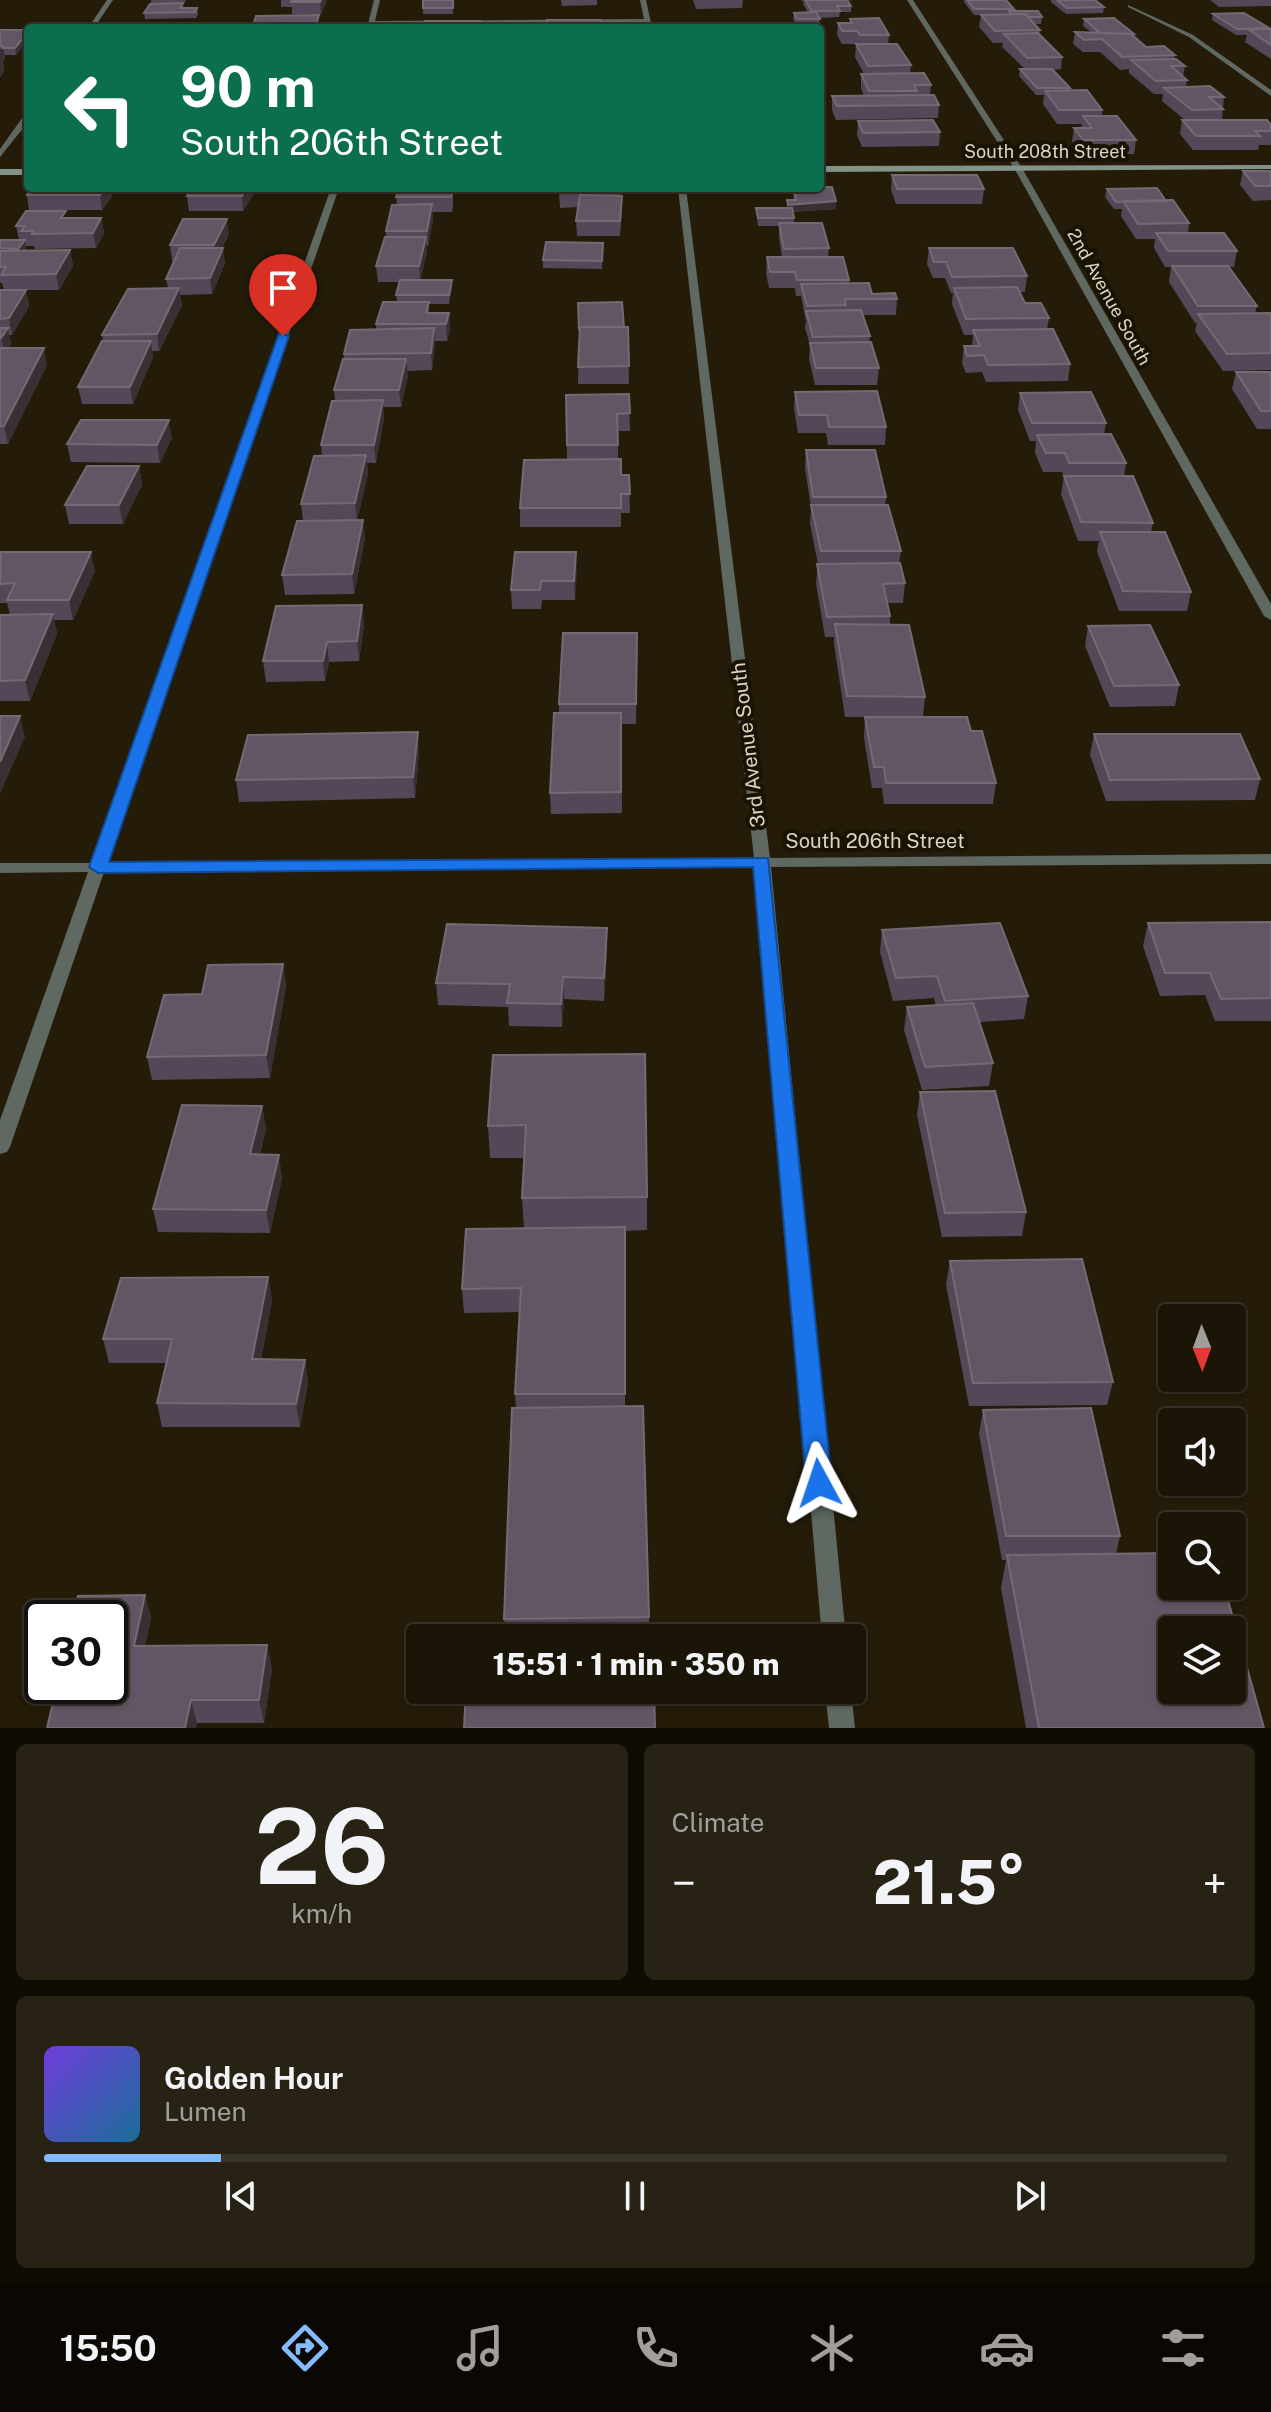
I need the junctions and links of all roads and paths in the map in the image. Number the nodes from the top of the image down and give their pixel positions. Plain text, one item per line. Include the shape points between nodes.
1 (110, 0) edge
2 (377, 0) edge
3 (643, 0) edge
4 (910, 0) edge
5 (1130, 6) dead end
6 (94, 24) edge
7 (371, 24) edge
8 (649, 24) edge
9 (1271, 94) edge
10 (24, 122) edge
11 (0, 155) edge
12 (1271, 167) edge
13 (1018, 168) junction
14 (824, 169) edge
15 (0, 172) edge
16 (24, 172) edge
17 (334, 192) edge
18 (682, 192) edge
19 (1271, 616) edge
20 (1271, 859) edge
21 (762, 861) junction
22 (98, 867) junction
23 (0, 868) edge
24 (0, 1147) edge
25 (833, 1624) edge
26 (839, 1704) edge
27 (842, 1728) edge

1 - 6 street
2 - 7 street
3 - 8 street
4 - 13 street, 2nd Avenue South
5 - 9 street via 1191,36
10 - 11 street
12 - 13 street, South 208th Street
13 - 14 street, South 208th Street
13 - 19 street, 2nd Avenue South
15 - 16 street
17 - 22 street
18 - 21 street, 3rd Avenue South
20 - 21 street, South 206th Street
21 - 22 street, South 206th Street
21 - 25 street, 3rd Avenue South
22 - 23 street, South 206th Street
22 - 24 street
26 - 27 street

